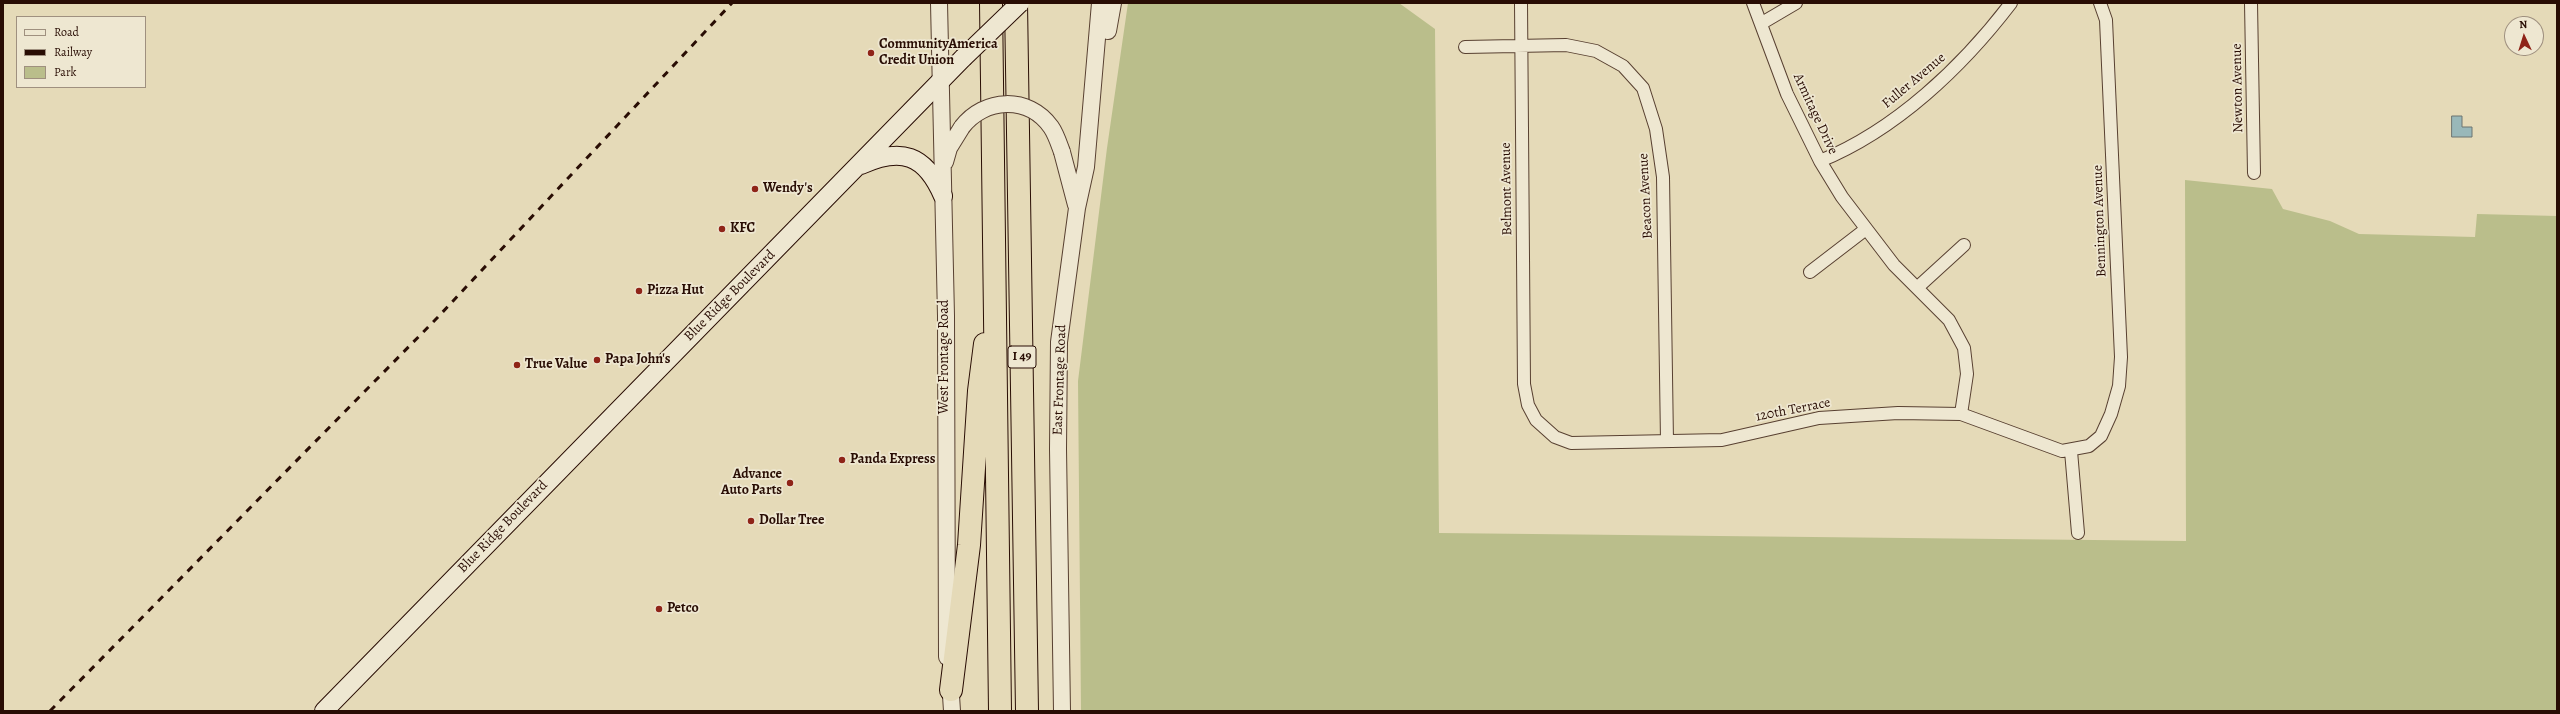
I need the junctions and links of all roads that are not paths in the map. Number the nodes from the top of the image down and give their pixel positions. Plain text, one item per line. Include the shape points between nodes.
1 (939, 3) edge
2 (991, 3) edge
3 (1016, 3) edge
4 (1020, 3) edge
5 (1100, 3) edge
6 (1113, 3) edge
7 (1520, 3) edge
8 (1753, 3) edge
9 (1796, 3) edge
10 (2011, 3) edge
11 (2100, 3) edge
12 (2252, 3) edge
13 (1762, 24) junction
14 (1521, 46) junction
15 (1464, 47) dead end
16 (1093, 76) junction
17 (940, 82) junction
18 (1820, 161) junction
19 (856, 167) junction
20 (942, 169) junction
21 (2254, 174) dead end
22 (943, 196) junction
23 (1077, 208) junction
24 (1866, 230) junction
25 (1964, 245) dead end
26 (996, 270) junction
27 (1810, 272) dead end
28 (1918, 287) junction
29 (1524, 376) joint
30 (1961, 414) junction
31 (2101, 436) joint
32 (1667, 441) junction
33 (2071, 451) junction
34 (2078, 533) dead end
35 (951, 690) junction
36 (324, 711) edge
37 (952, 711) edge
38 (1000, 711) edge
39 (1027, 711) edge
40 (1062, 711) edge

1 - 17 street, West Frontage Road
2 - 26 highway, I 49
3 - 39 highway, I 49
4 - 17 main road, Blue Ridge Boulevard, bridge
5 - 16 street, East Frontage Road
6 - 16 street via 1104,51
7 - 14 street, Belmont Avenue
8 - 13 street, Armitage Drive
9 - 13 street
10 - 18 street, Fuller Avenue via 1997,22 1945,77 1908,108 1844,150
11 - 31 street, Bennington Avenue via 2106,20 2121,357 2119,386
12 - 21 street, Newton Avenue
13 - 18 street, Armitage Drive via 1787,94
14 - 15 street, Beacon Avenue
14 - 29 street, Belmont Avenue
14 - 32 street, Beacon Avenue via 1566,45 1596,51 1623,66 1643,88 1656,130 1662,177
16 - 23 street, East Frontage Road via 1086,167
17 - 19 main road, Blue Ridge Boulevard
17 - 20 street, West Frontage Road
18 - 24 street, Armitage Drive
19 - 22 main road via 894,155 910,157 923,165 933,176
19 - 36 main road, Blue Ridge Boulevard
20 - 22 street, West Frontage Road
20 - 23 street, bridge via 950,148 971,116 987,108 1013,104 1028,108 1052,128 1062,152
22 - 35 street, West Frontage Road via 946,316 946,614
23 - 40 street, East Frontage Road via 1059,342
24 - 27 street
24 - 28 street, Armitage Drive via 1894,265
25 - 28 street
26 - 35 highway via 979,391 969,546
26 - 38 highway, I 49
28 - 30 street, Armitage Drive via 1949,320 1964,348 1967,374
29 - 32 street, 120th Terrace via 1528,405 1536,420 1555,437 1571,443
30 - 32 street, 120th Terrace via 1898,413 1840,416 1819,418 1722,440
30 - 33 street, 120th Terrace via 2062,451
31 - 33 street, 120th Terrace via 2089,446
33 - 34 street
35 - 37 street, West Frontage Road

